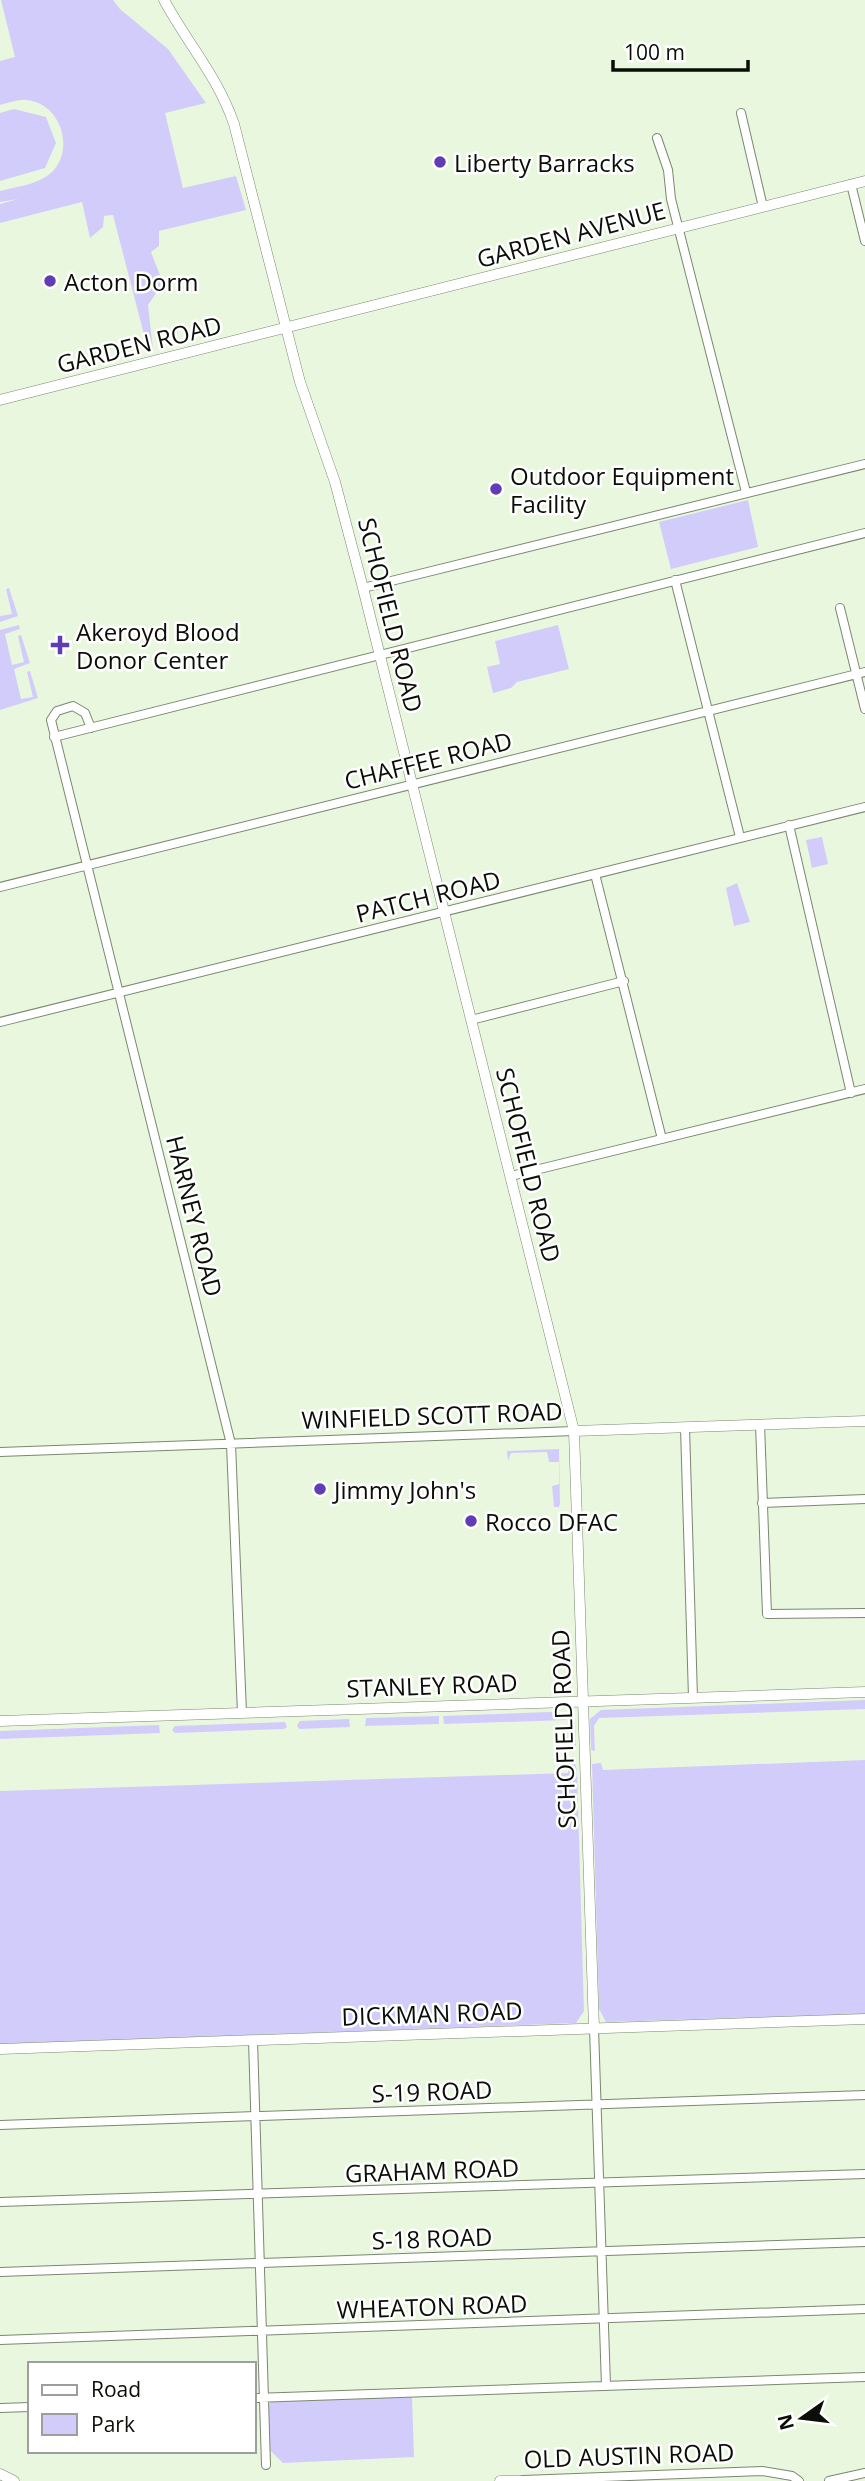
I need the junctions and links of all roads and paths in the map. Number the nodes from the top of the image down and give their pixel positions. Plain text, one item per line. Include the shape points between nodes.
1 (164, 1) edge
2 (741, 113) dead end
3 (657, 138) dead end
4 (865, 181) edge
5 (851, 184) junction
6 (763, 206) junction
7 (678, 228) junction
8 (865, 241) edge
9 (288, 330) junction
10 (0, 400) edge
11 (865, 464) edge
12 (746, 492) junction
13 (865, 533) edge
14 (675, 580) junction
15 (363, 588) junction
16 (840, 608) dead end
17 (380, 655) junction
18 (860, 673) edge
19 (865, 709) edge
20 (708, 710) junction
21 (91, 728) junction
22 (54, 737) junction
23 (412, 784) junction
24 (865, 807) edge
25 (789, 825) junction
26 (740, 837) junction
27 (87, 866) junction
28 (595, 874) junction
29 (0, 887) edge
30 (444, 912) junction
31 (624, 981) junction
32 (119, 992) junction
33 (471, 1020) junction
34 (0, 1022) edge
35 (865, 1089) edge
36 (851, 1093) junction
37 (662, 1139) junction
38 (510, 1176) junction
39 (865, 1421) edge
40 (760, 1424) junction
41 (685, 1427) junction
42 (574, 1431) junction
43 (231, 1444) junction
44 (0, 1452) edge
45 (865, 1499) edge
46 (762, 1503) junction
47 (865, 1613) edge
48 (865, 1692) edge
49 (693, 1698) junction
50 (583, 1701) junction
51 (242, 1713) junction
52 (0, 1721) edge
53 (865, 2019) edge
54 (594, 2028) junction
55 (253, 2040) junction
56 (0, 2049) edge
57 (865, 2095) edge
58 (597, 2104) junction
59 (255, 2116) junction
60 (0, 2125) edge
61 (865, 2174) edge
62 (600, 2183) junction
63 (258, 2195) junction
64 (0, 2202) edge
65 (865, 2242) edge
66 (602, 2251) junction
67 (260, 2263) junction
68 (0, 2272) edge
69 (865, 2309) edge
70 (604, 2319) junction
71 (263, 2331) junction
72 (0, 2340) edge
73 (865, 2376) edge
74 (606, 2386) junction
75 (265, 2397) junction
76 (256, 2398) edge
77 (28, 2407) edge
78 (0, 2408) edge
79 (266, 2465) dead end
80 (865, 2473) edge
81 (0, 2474) edge
82 (710, 2477) edge
83 (13, 2481) edge
84 (500, 2481) edge
85 (523, 2481) edge
86 (799, 2481) edge
87 (829, 2481) edge

1 - 9 street, SCHOFIELD ROAD via 196,47 230,113
2 - 6 street
3 - 7 street
4 - 5 street, GARDEN AVENUE
5 - 6 street, GARDEN AVENUE
5 - 8 street
6 - 7 street, GARDEN AVENUE
7 - 9 street, GARDEN AVENUE
7 - 12 street
9 - 10 street, GARDEN ROAD
9 - 15 street, SCHOFIELD ROAD
11 - 12 street
12 - 15 street
13 - 14 street
14 - 17 street
14 - 20 street
15 - 17 street, SCHOFIELD ROAD
16 - 18 street
17 - 21 street
17 - 23 street, SCHOFIELD ROAD
18 - 19 street
18 - 20 street, CHAFFEE ROAD
20 - 23 street, CHAFFEE ROAD
20 - 26 street
21 - 22 street
21 - 22 street via 85,713 73,706 53,714
22 - 27 street, HARNEY ROAD
23 - 27 street, CHAFFEE ROAD
23 - 30 street, SCHOFIELD ROAD
24 - 25 street, PATCH ROAD
25 - 26 street, PATCH ROAD
25 - 36 street
26 - 28 street, PATCH ROAD
27 - 29 street, CHAFFEE ROAD
27 - 32 street, HARNEY ROAD
28 - 30 street, PATCH ROAD
28 - 31 street
30 - 32 street, PATCH ROAD
30 - 33 street, SCHOFIELD ROAD
31 - 33 street
31 - 37 street
32 - 34 street, PATCH ROAD
32 - 43 street, HARNEY ROAD
33 - 38 street, SCHOFIELD ROAD
35 - 36 street
36 - 37 street
37 - 38 street
38 - 42 street, SCHOFIELD ROAD
39 - 40 street, WINFIELD SCOTT ROAD
40 - 41 street, WINFIELD SCOTT ROAD
40 - 46 street
41 - 42 street, WINFIELD SCOTT ROAD
41 - 49 street
42 - 43 street, WINFIELD SCOTT ROAD
42 - 50 street, SCHOFIELD ROAD
43 - 44 street, WINFIELD SCOTT ROAD
43 - 51 street, HARNEY ROAD
45 - 46 street
46 - 47 street via 767,1614
48 - 49 street, STANLEY ROAD
49 - 50 street, STANLEY ROAD
50 - 51 street, STANLEY ROAD
50 - 54 street, SCHOFIELD ROAD
51 - 52 street, STANLEY ROAD
53 - 54 street, DICKMAN ROAD
54 - 55 street, DICKMAN ROAD
54 - 58 street, SCHOFIELD ROAD
55 - 56 street, DICKMAN ROAD
55 - 59 street
57 - 58 street, S-19 ROAD
58 - 59 street, S-19 ROAD
58 - 62 street, SCHOFIELD ROAD
59 - 60 street, S-19 ROAD
59 - 63 street
61 - 62 street, GRAHAM ROAD
62 - 63 street, GRAHAM ROAD
62 - 66 street, SCHOFIELD ROAD
63 - 64 street, GRAHAM ROAD
63 - 67 street
65 - 66 street, S-18 ROAD
66 - 67 street, S-18 ROAD
66 - 70 street, SCHOFIELD ROAD
67 - 68 street, S-18 ROAD
67 - 71 street
69 - 70 street, WHEATON ROAD
70 - 71 street, WHEATON ROAD
70 - 74 street, SCHOFIELD ROAD
71 - 72 street, WHEATON ROAD
71 - 75 street
73 - 74 street
74 - 75 street
75 - 76 street
75 - 79 street
77 - 78 street
80 - 87 street
81 - 83 street
82 - 85 street, OLD AUSTIN ROAD
82 - 86 street, OLD AUSTIN ROAD via 762,2471
84 - 85 street, OLD AUSTIN ROAD

